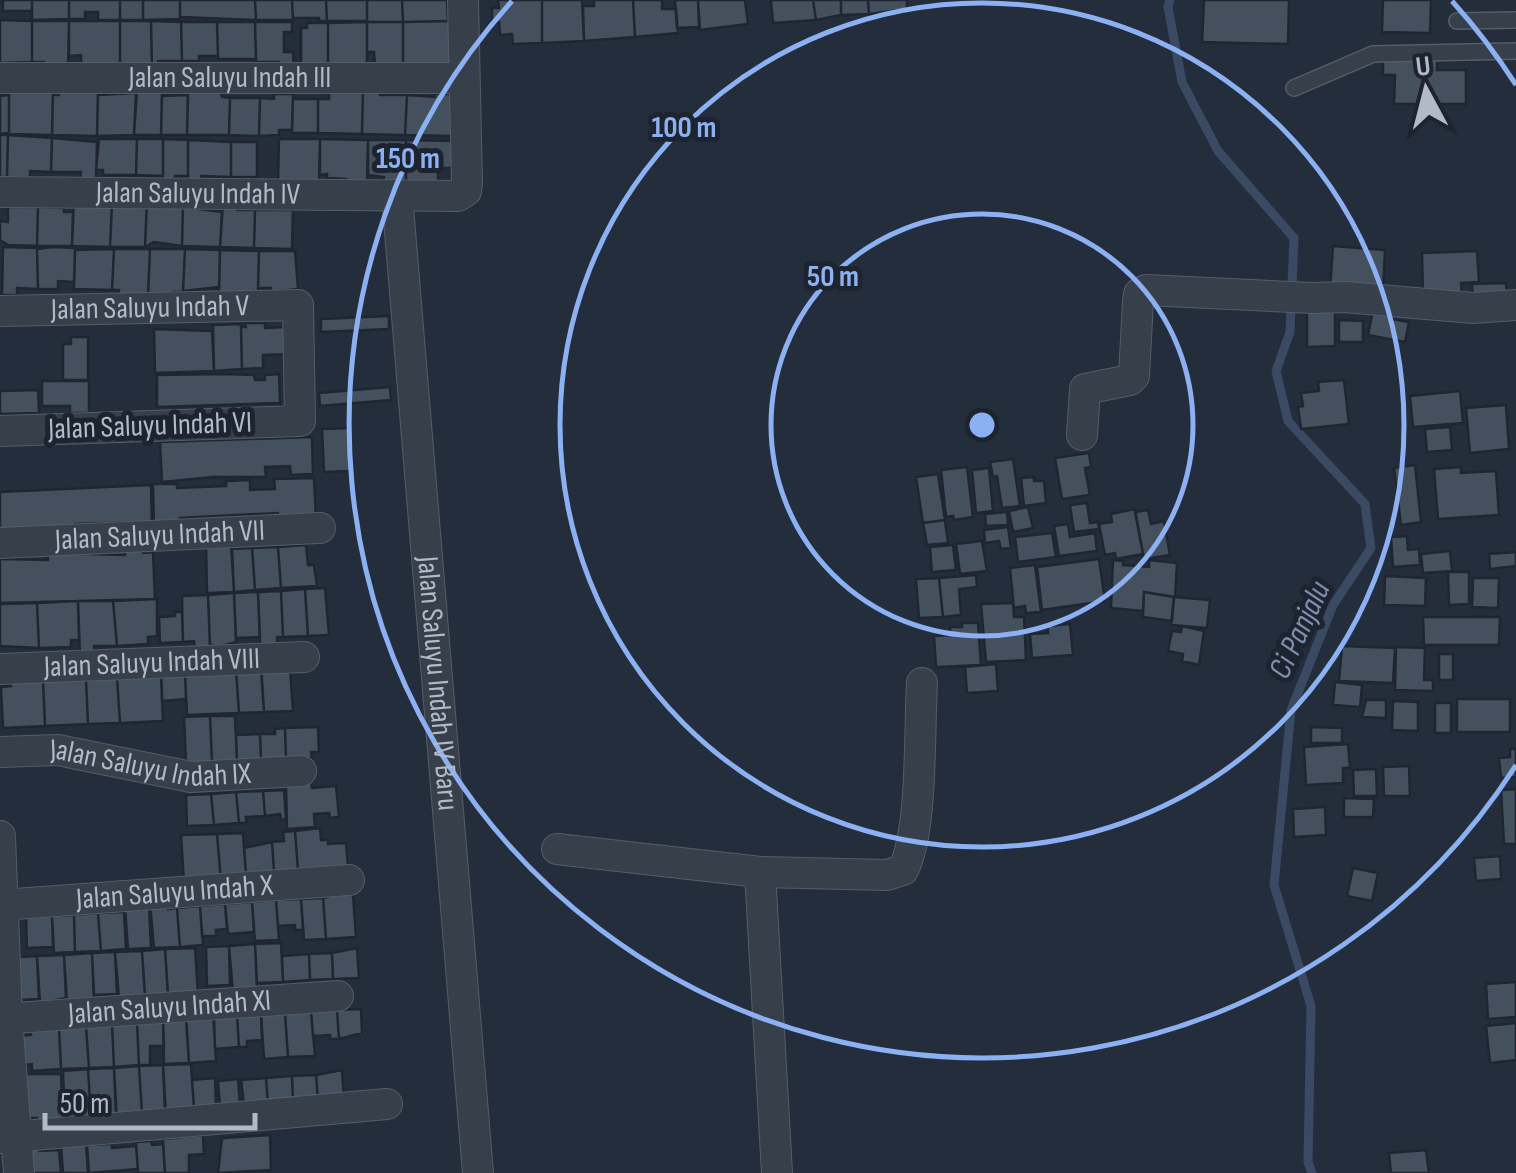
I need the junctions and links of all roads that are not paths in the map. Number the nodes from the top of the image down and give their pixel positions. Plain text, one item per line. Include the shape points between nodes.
1 (462, 0) edge
2 (1516, 20) edge
3 (1457, 21) dead end
4 (1516, 51) edge
5 (0, 78) edge
6 (462, 78) junction
7 (1294, 88) dead end
8 (0, 192) edge
9 (397, 195) junction
10 (1516, 305) edge
11 (0, 310) edge
12 (300, 421) joint
13 (0, 431) edge
14 (1082, 435) dead end
15 (320, 528) dead end
16 (0, 543) edge
17 (304, 657) dead end
18 (0, 669) edge
19 (922, 684) dead end
20 (0, 752) edge
21 (301, 771) dead end
22 (0, 836) edge
23 (557, 848) dead end
24 (760, 872) junction
25 (349, 880) dead end
26 (2, 904) edge
27 (338, 996) dead end
28 (4, 1018) edge
29 (387, 1104) dead end
30 (8, 1138) edge
31 (19, 1173) edge
32 (478, 1173) edge
33 (777, 1173) edge

1 - 6 street
2 - 3 lane
4 - 7 lane via 1373,54
5 - 6 street, Jalan Saluyu Indah III
6 - 9 street, Jalan Saluyu Indah IV via 466,191
8 - 9 street, Jalan Saluyu Indah IV
9 - 32 street, Jalan Saluyu Indah IV Baru
10 - 14 street via 1146,290 1139,294 1134,376 1084,388
11 - 12 street, Jalan Saluyu Indah V via 298,304
12 - 13 street, Jalan Saluyu Indah VI
15 - 16 street, Jalan Saluyu Indah VII
17 - 18 street, Jalan Saluyu Indah VIII
19 - 24 street via 907,863 887,875
20 - 21 street, Jalan Saluyu Indah IX via 58,750 191,777
22 - 26 street
23 - 24 street
24 - 33 street
25 - 26 street, Jalan Saluyu Indah X
26 - 28 street
27 - 28 street, Jalan Saluyu Indah XI
28 - 30 street
29 - 30 street
30 - 31 street

